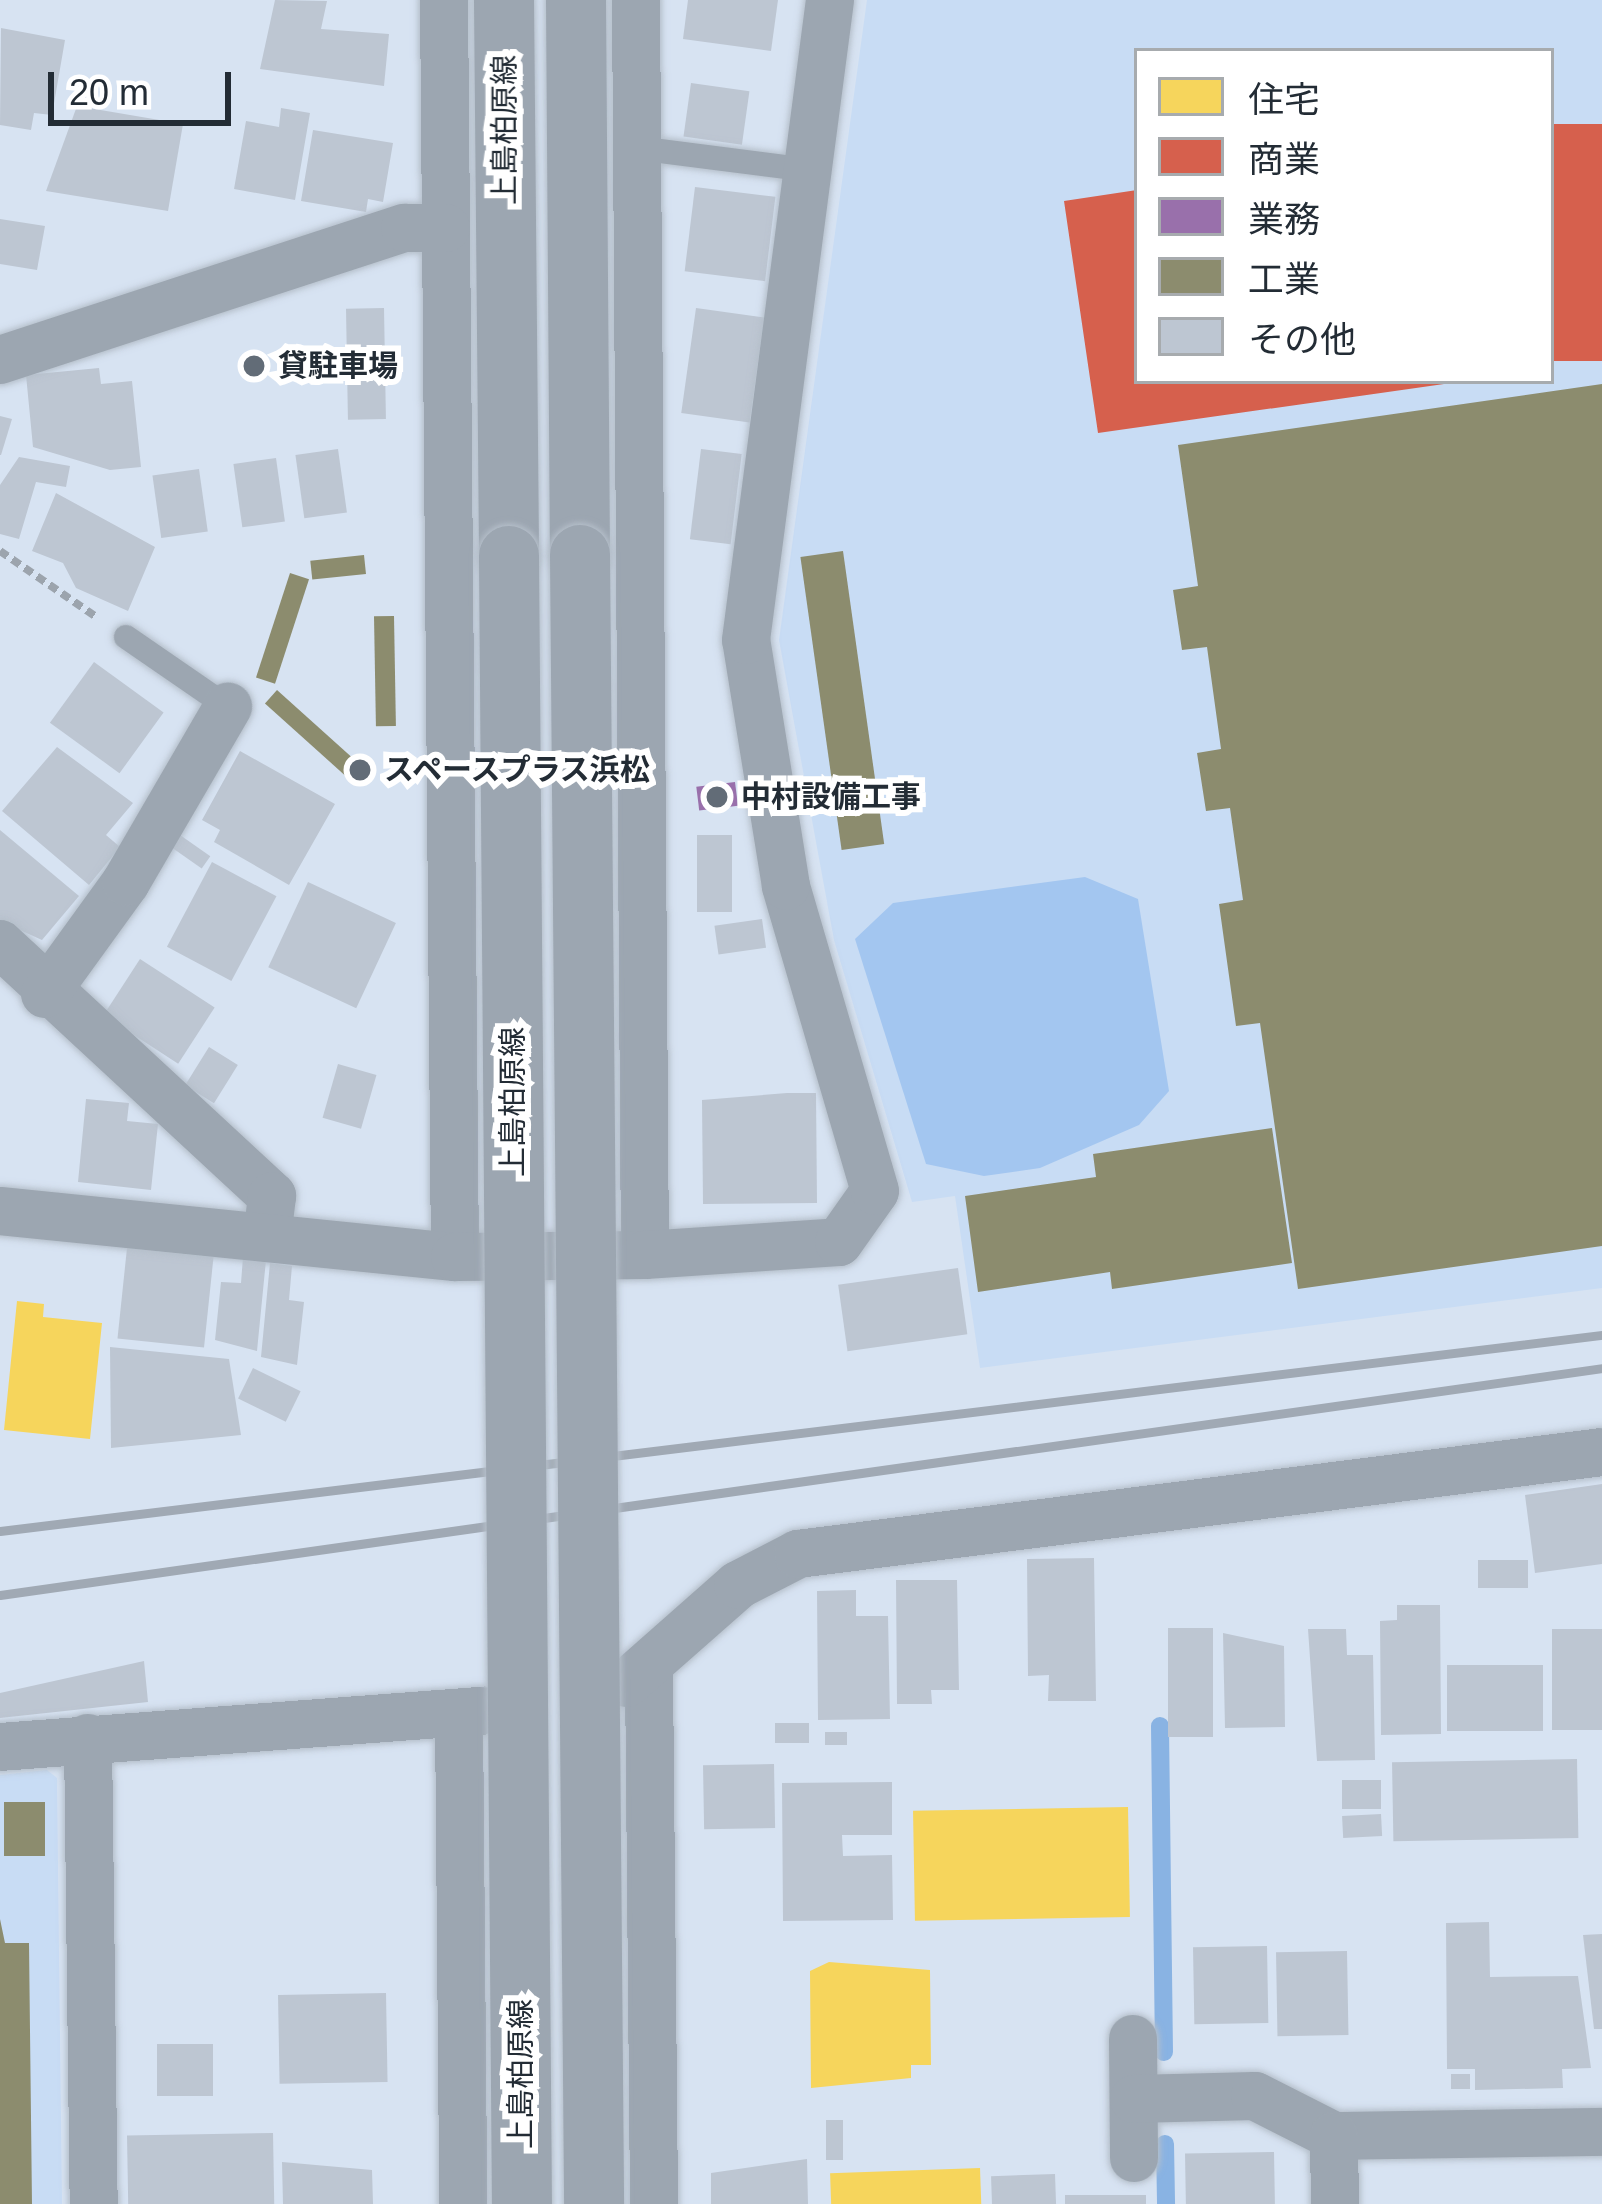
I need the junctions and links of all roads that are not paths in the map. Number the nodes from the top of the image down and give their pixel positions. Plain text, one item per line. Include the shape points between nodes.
1 (444, 0) edge
2 (505, 0) edge
3 (576, 0) edge
4 (635, 0) edge
5 (830, 0) edge
6 (637, 148) junction
7 (808, 170) junction
8 (446, 228) junction
9 (0, 361) edge
10 (126, 637) road end
11 (228, 707) joint
12 (0, 944) edge
13 (45, 994) junction
14 (0, 1211) edge
15 (267, 1238) junction
16 (646, 1255) junction
17 (455, 1257) junction
18 (1602, 1452) edge
19 (88, 1738) junction
20 (0, 1747) edge
21 (1133, 2039) dead end
22 (1134, 2099) junction
23 (1602, 2132) edge
24 (1334, 2136) junction
25 (1134, 2158) dead end
26 (94, 2204) edge
27 (463, 2204) edge
28 (522, 2204) edge
29 (594, 2204) edge
30 (653, 2204) edge
31 (1335, 2204) edge

1 - 8 street
2 - 28 street, 上島柏原線, bridge
3 - 29 street, bridge
4 - 6 street
5 - 7 street
6 - 7 lane
6 - 16 street
7 - 16 street via 746,640 786,886 875,1191 839,1242
8 - 9 street via 405,228
8 - 17 street
10 - 11 lane
11 - 13 street
12 - 13 street
13 - 15 street via 272,1196
14 - 15 street
15 - 17 street
16 - 17 street
18 - 30 street via 799,1554 738,1585 638,1677
19 - 20 street
19 - 26 street
19 - 27 street via 470,1712
21 - 22 street
22 - 24 street via 1255,2096
22 - 25 street
23 - 24 street
24 - 31 street

